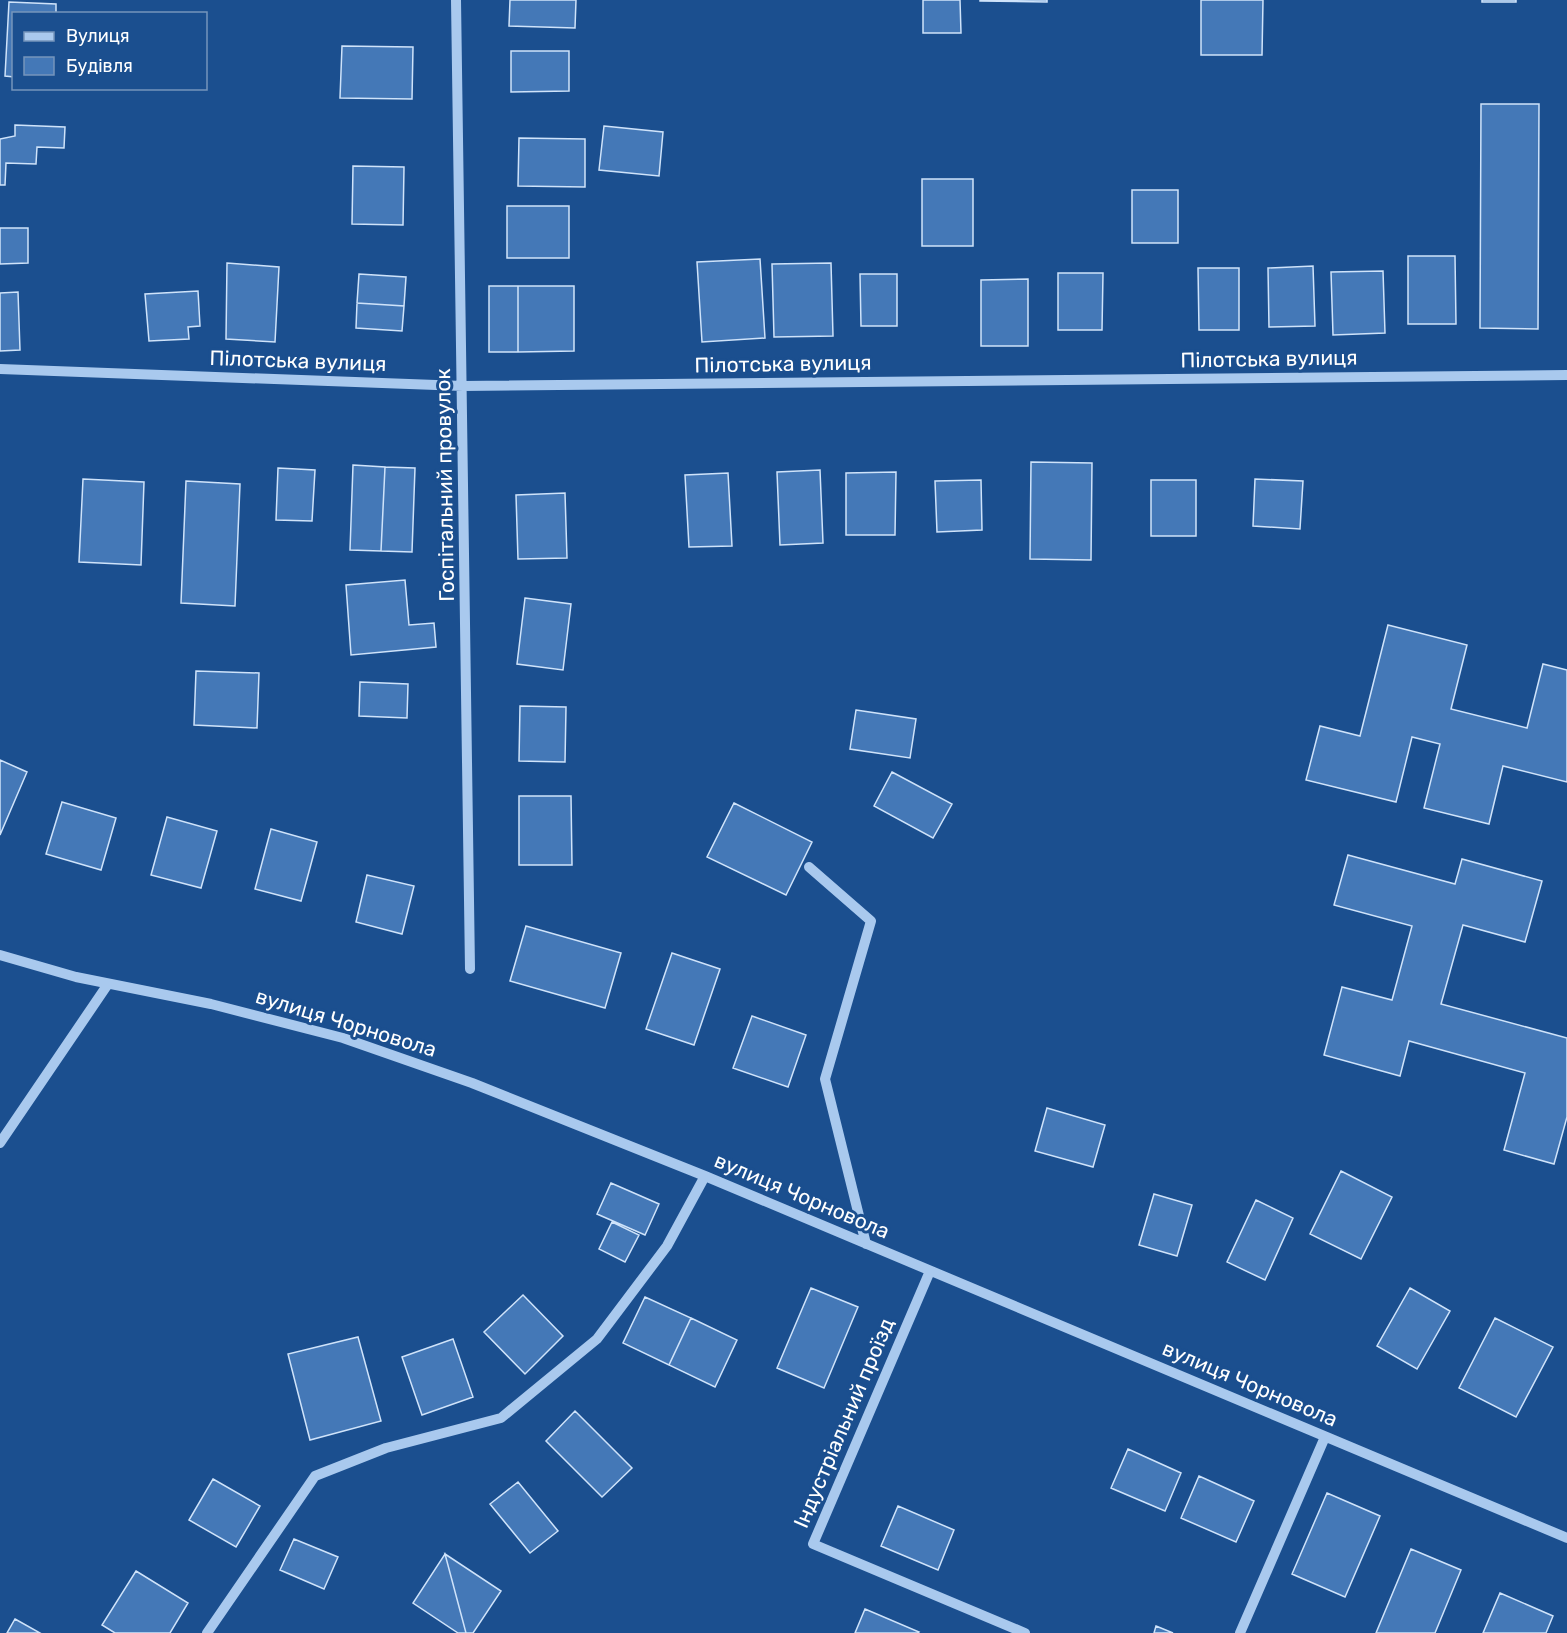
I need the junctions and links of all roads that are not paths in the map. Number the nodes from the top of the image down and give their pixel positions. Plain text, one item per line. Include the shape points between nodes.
1 (456, 0) edge
2 (0, 369) edge
3 (1567, 375) edge
4 (463, 386) junction
5 (809, 867) dead end
6 (0, 955) edge
7 (470, 969) dead end
8 (108, 984) junction
9 (0, 1143) edge
10 (705, 1176) junction
11 (866, 1244) junction
12 (930, 1271) junction
13 (1326, 1437) junction
14 (1567, 1538) edge
15 (207, 1633) edge
16 (1025, 1633) edge
17 (1240, 1633) edge

1 - 4 street, Госпітальний провулок
2 - 4 street, Пілотська вулиця
3 - 4 street, Пілотська вулиця
4 - 7 street, Госпітальний провулок
5 - 11 street via 871,921 825,1079
6 - 8 street, вулиця Чорновола
8 - 9 street
8 - 10 street, вулиця Чорновола via 211,1004 343,1038 472,1083
10 - 11 street, вулиця Чорновола
10 - 15 street via 667,1246 597,1339 501,1418 386,1448 315,1476
11 - 12 street, вулиця Чорновола
12 - 13 street, вулиця Чорновола
12 - 16 street, Індустріальний проїзд via 813,1544
13 - 14 street, вулиця Чорновола
13 - 17 street

